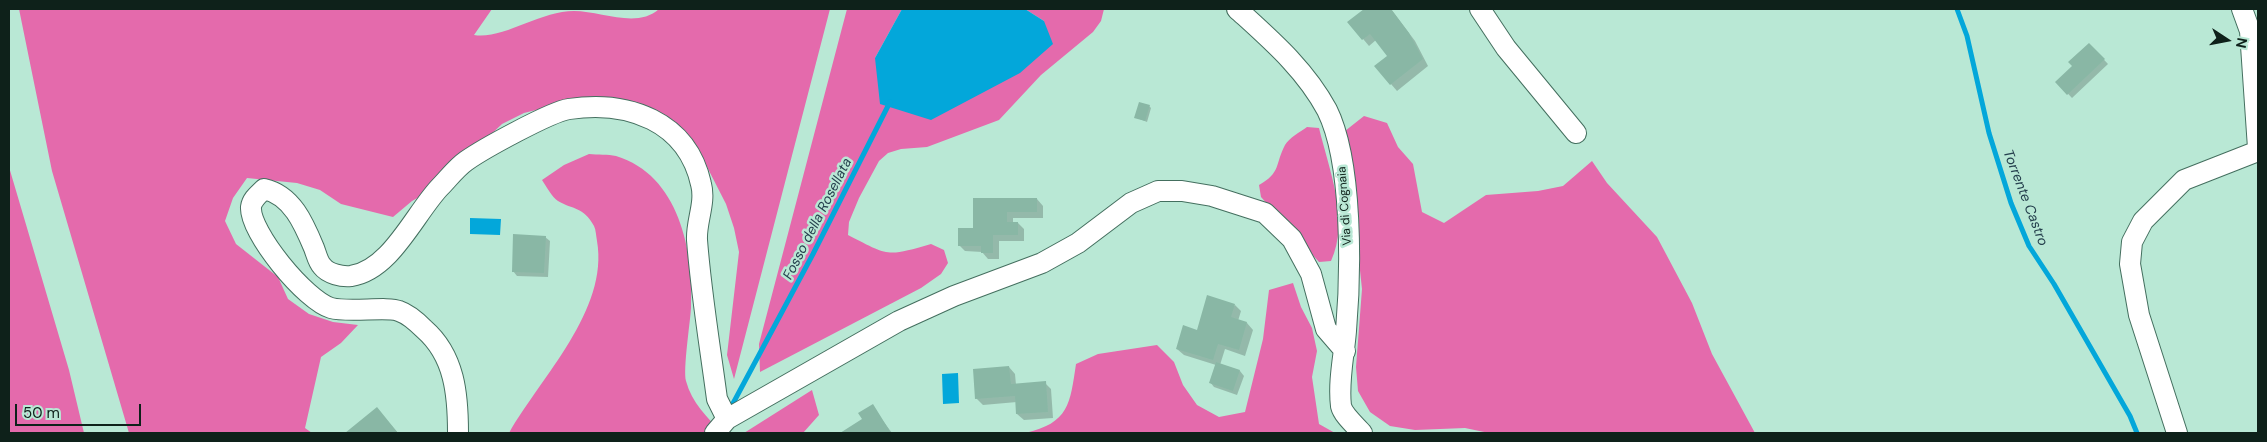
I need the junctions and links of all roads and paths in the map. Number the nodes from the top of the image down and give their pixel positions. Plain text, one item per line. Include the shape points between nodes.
1 (1237, 9) edge
2 (1480, 9) edge
3 (2242, 9) edge
4 (1576, 132) dead end
5 (2258, 149) edge
6 (1345, 351) junction
7 (721, 426) edge
8 (458, 433) edge
9 (1362, 433) edge
10 (2177, 433) edge

1 - 6 street, Via di Cognaia via 1293,60 1327,110 1340,148 1348,229 1349,293
2 - 4 street via 1506,48
3 - 5 street via 2250,31
5 - 10 street via 2184,180 2143,221 2132,242 2130,264 2139,315
6 - 7 street via 1326,329 1311,274 1292,239 1265,213 1212,196 1158,191 1131,203 1078,243 1042,263 954,296 898,322
6 - 9 street, Via di Cognaia via 1341,372 1341,409
7 - 8 street via 697,237 702,210 701,184 690,157 672,132 655,119 610,108 569,109 552,114 465,162 437,191 389,254 352,276 330,273 322,266 302,219 275,191 264,189 251,205 252,220 283,267 316,300 330,308 398,310 425,330 444,353 452,370 458,400

